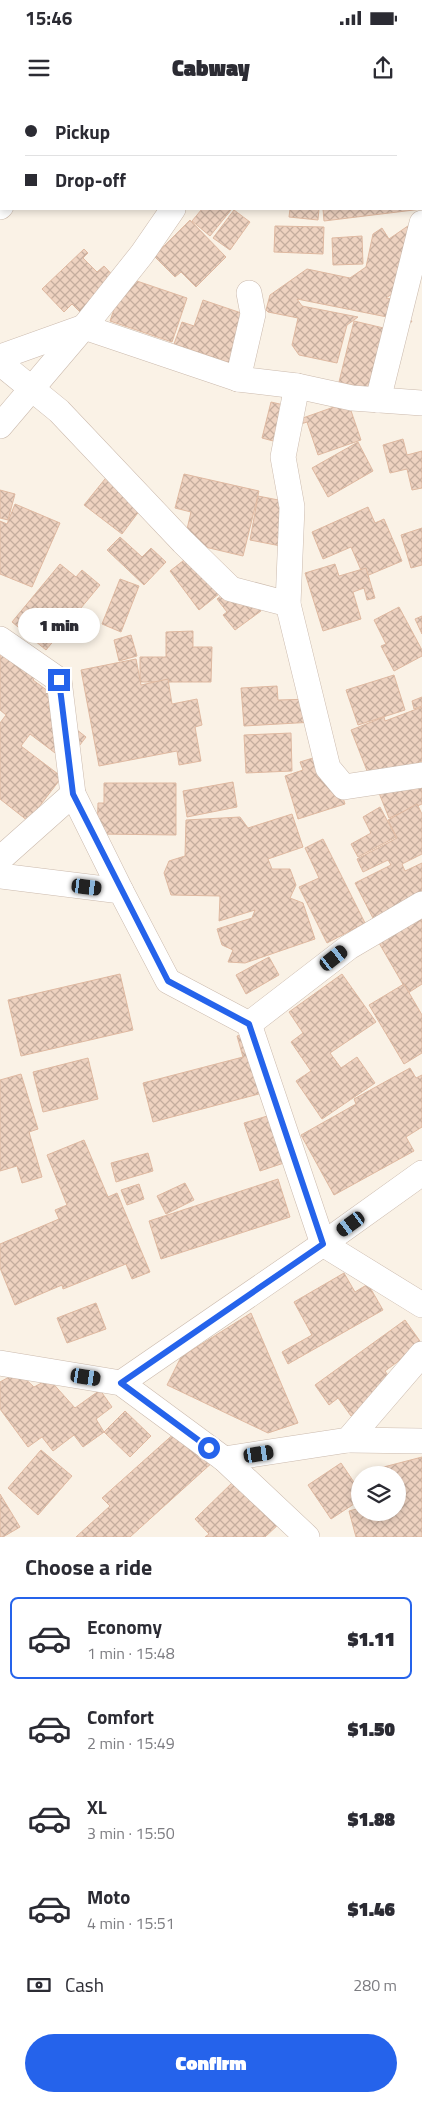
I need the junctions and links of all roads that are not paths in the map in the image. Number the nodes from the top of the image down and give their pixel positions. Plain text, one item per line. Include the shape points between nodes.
1 (172, 210) edge
2 (422, 223) edge
3 (249, 292) dead end
4 (84, 327) junction
5 (0, 357) edge
6 (0, 363) edge
7 (238, 379) junction
8 (297, 386) junction
9 (32, 389) junction
10 (378, 400) junction
11 (422, 403) edge
12 (0, 426) edge
13 (288, 604) junction
14 (0, 639) edge
15 (422, 775) edge
16 (73, 794) junction
17 (0, 859) edge
18 (0, 876) edge
19 (121, 891) junction
20 (422, 904) edge
21 (249, 1024) junction
22 (422, 1172) edge
23 (323, 1244) junction
24 (422, 1305) edge
25 (422, 1354) edge
26 (0, 1363) edge
27 (121, 1383) junction
28 (348, 1440) junction
29 (422, 1441) edge
30 (224, 1459) junction
31 (307, 1537) edge

1 - 4 street
2 - 10 street
3 - 7 street via 253,314
4 - 5 street
4 - 7 street
4 - 9 street
6 - 9 street
7 - 8 street
8 - 10 street
8 - 13 street via 283,458 292,507
9 - 12 street
9 - 13 street via 60,411 231,589
10 - 11 street
13 - 15 street via 328,768 344,787
14 - 16 street via 59,680
16 - 17 street
16 - 19 street
18 - 19 street
19 - 21 street via 168,981
20 - 21 street via 348,947
21 - 23 street
22 - 23 street
23 - 24 street
23 - 27 street
25 - 28 street
26 - 27 street
27 - 30 street
28 - 29 street
28 - 30 street
30 - 31 street

